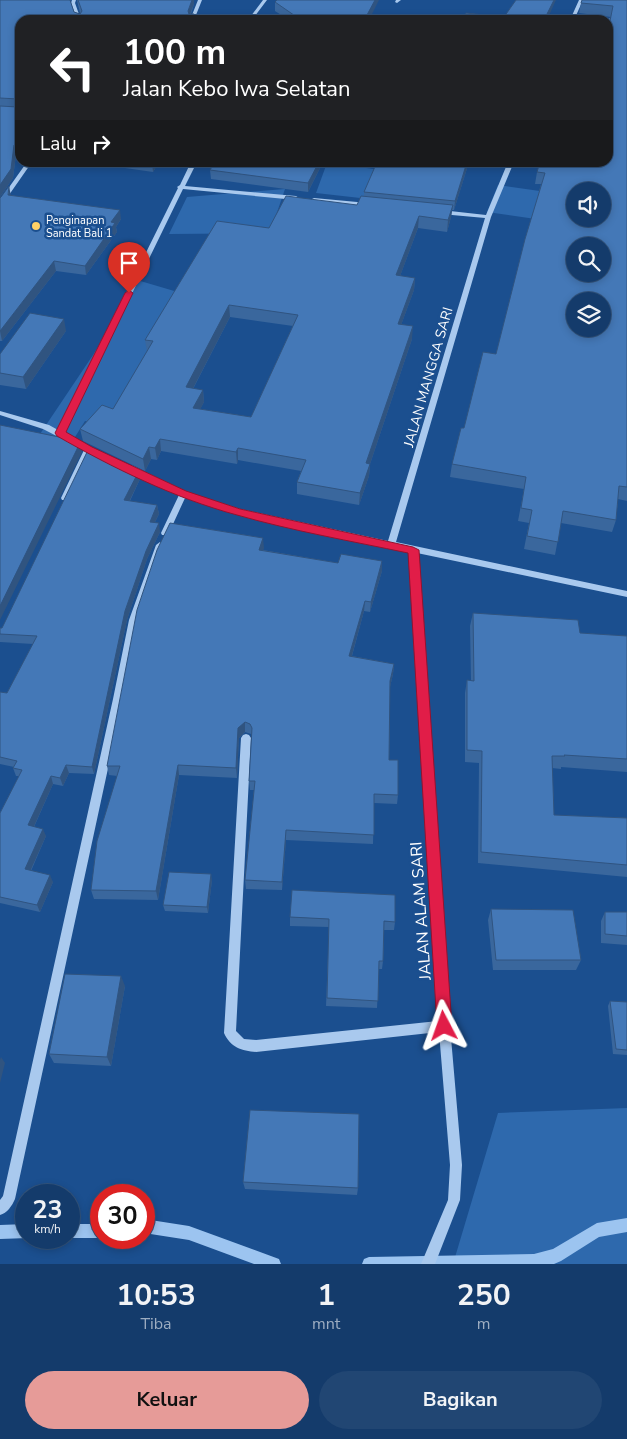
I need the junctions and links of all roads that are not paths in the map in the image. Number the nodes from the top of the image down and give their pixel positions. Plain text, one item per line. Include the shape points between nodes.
1 (74, 0) edge
2 (200, 0) edge
3 (265, 0) edge
4 (581, 0) edge
5 (77, 15) edge
6 (194, 15) edge
7 (254, 15) edge
8 (574, 15) edge
9 (26, 167) edge
10 (191, 167) edge
11 (509, 167) edge
12 (180, 187) junction
13 (300, 199) edge
14 (309, 200) edge
15 (0, 204) edge
16 (379, 206) edge
17 (438, 212) edge
18 (488, 217) junction
19 (0, 412) edge
20 (60, 433) junction
21 (88, 450) junction
22 (106, 457) edge
23 (123, 465) edge
24 (183, 494) junction
25 (63, 502) edge
26 (391, 544) junction
27 (413, 550) junction
28 (627, 594) edge
29 (246, 738) dead end
30 (444, 1026) junction
31 (0, 1209) edge
32 (428, 1264) edge

1 - 5 street
2 - 6 street
3 - 7 street
4 - 8 street
9 - 15 street
10 - 12 street
11 - 18 street, JALAN MANGGA SARI
12 - 13 street
12 - 20 street
14 - 16 street
17 - 18 street
18 - 26 street, JALAN MANGGA SARI
19 - 20 street
20 - 21 street
21 - 22 street
21 - 25 street
23 - 24 street
24 - 26 street via 239,512
24 - 31 street via 153,560 133,620 9,1199
26 - 27 street
27 - 28 street
27 - 30 street, JALAN ALAM SARI
29 - 30 street via 230,1033 234,1040 246,1046 256,1046
30 - 32 street, JALAN ALAM SARI via 456,1165 454,1200

